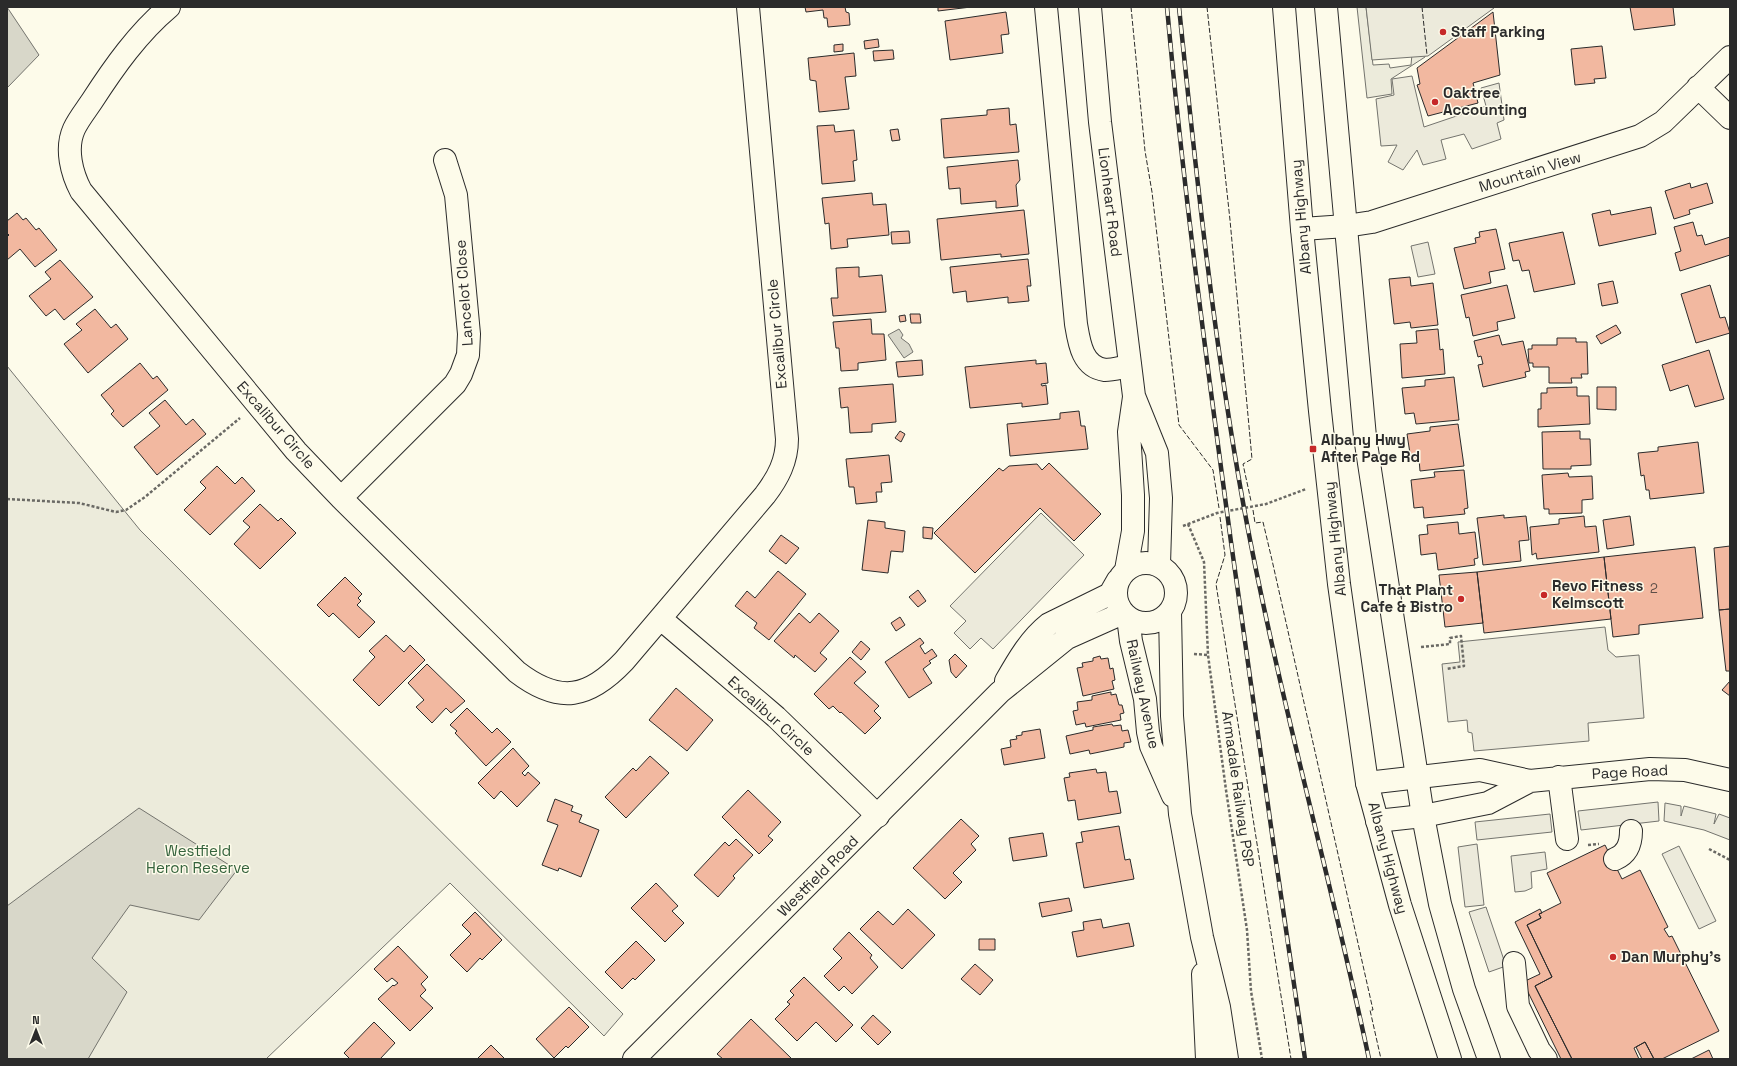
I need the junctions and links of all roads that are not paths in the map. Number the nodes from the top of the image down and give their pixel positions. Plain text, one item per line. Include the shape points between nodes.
1 (169, 7) edge
2 (748, 7) edge
3 (1046, 7) edge
4 (1090, 7) edge
5 (1284, 7) edge
6 (1326, 7) edge
7 (1730, 57) edge
8 (1698, 88) junction
9 (1730, 118) edge
10 (445, 160) dead end
11 (1346, 226) junction
12 (1302, 229) junction
13 (1130, 366) junction
14 (1134, 396) junction
15 (341, 498) junction
16 (1159, 565) junction
17 (1122, 575) junction
18 (1170, 612) junction
19 (1125, 615) junction
20 (661, 619) junction
21 (1000, 692) junction
22 (1417, 776) junction
23 (1559, 777) junction
24 (1730, 780) edge
25 (1530, 781) junction
26 (1367, 783) junction
27 (1180, 814) junction
28 (878, 816) junction
29 (1422, 816) junction
30 (1377, 820) junction
31 (1631, 831) dead end
32 (1567, 838) dead end
33 (1615, 860) dead end
34 (1202, 937) junction
35 (1514, 963) dead end
36 (634, 1059) edge
37 (1207, 1059) edge
38 (1226, 1059) edge
39 (1450, 1059) edge
40 (1489, 1059) edge
41 (1546, 1059) edge

1 - 15 main road, Excalibur Circle via 142,33 113,68 73,130 71,165 75,179 90,204 257,405
2 - 20 main road, Excalibur Circle via 787,448 782,466 771,486
3 - 13 main road via 1076,324 1081,352 1091,363 1105,370
4 - 13 main road, Lionheart Road via 1100,122
5 - 12 main road, Albany Highway
6 - 11 main road
7 - 8 main road, Mountain View
8 - 9 main road
8 - 11 main road, Mountain View via 1663,122 1640,136 1379,220
10 - 15 main road, Lancelot Close via 456,195 469,334 465,365 447,392
11 - 12 main road, Mountain View
11 - 22 main road via 1365,437
12 - 26 main road, Albany Highway via 1339,584
13 - 14 main road, Lionheart Road
14 - 16 main road, Lionheart Road via 1157,453 1161,498
14 - 17 main road, Lionheart Road via 1129,432 1133,531
15 - 20 main road, Excalibur Circle via 518,672 529,682 548,690 569,694 596,686 609,677
16 - 17 main road via 1141,563
16 - 18 main road via 1166,570 1176,586 1175,604
17 - 19 main road via 1116,587 1116,601
17 - 21 main road, Westfield Road via 1110,594 1049,624 1041,631 1014,667
18 - 19 main road via 1165,618 1150,623 1134,622
18 - 27 main road, Railway Avenue via 1172,716
19 - 21 main road, Westfield Road via 1067,638
19 - 27 main road, Railway Avenue via 1145,699 1151,746
20 - 28 main road, Excalibur Circle via 776,717
21 - 28 main road, Westfield Road
22 - 25 main road, Page Road via 1480,770
22 - 26 main road, Page Road
22 - 29 main road
23 - 24 main road, Page Road via 1666,769
23 - 25 main road, Page Road
23 - 32 main road
25 - 29 main road, Page Road via 1488,803
26 - 30 main road, Albany Highway
27 - 34 main road, Railway Avenue
28 - 36 main road, Westfield Road
29 - 30 main road, Page Road
29 - 40 main road via 1440,904 1464,989
30 - 39 main road, Albany Highway via 1400,905
31 - 33 main road via 1631,839 1625,854
34 - 37 main road, Railway Avenue
34 - 38 main road, Railway Avenue via 1219,1007
35 - 41 main road via 1518,1006

